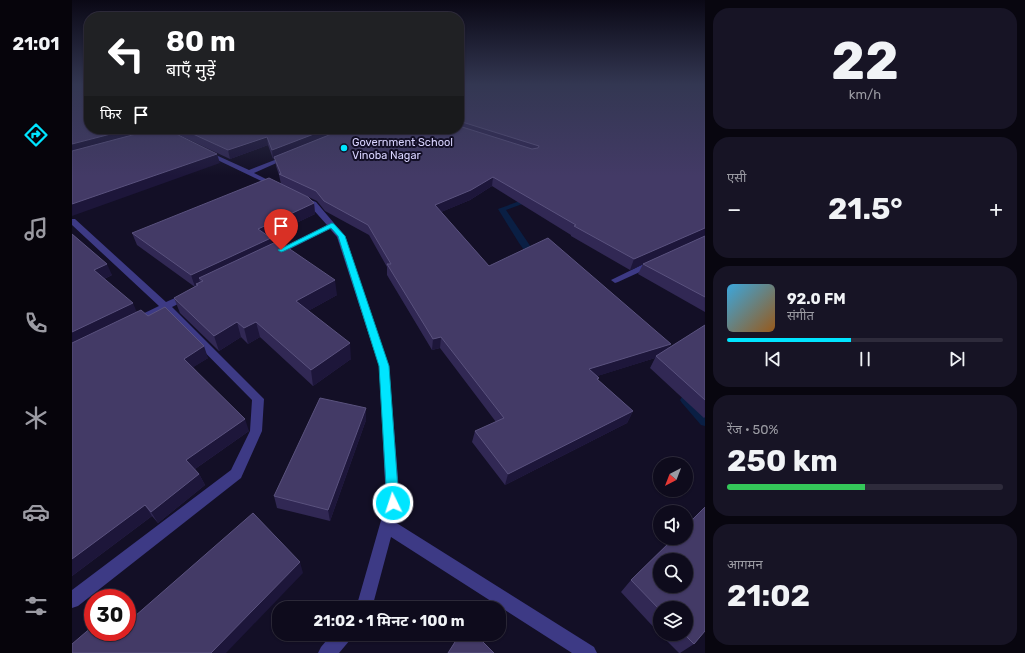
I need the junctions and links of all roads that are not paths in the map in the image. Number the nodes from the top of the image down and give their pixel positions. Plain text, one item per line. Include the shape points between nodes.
1 (199, 149) edge
2 (292, 155) edge
3 (248, 172) junction
4 (72, 221) edge
5 (332, 225) junction
6 (263, 258) edge
7 (663, 258) edge
8 (615, 280) dead end
9 (193, 293) edge
10 (165, 306) junction
11 (129, 324) edge
12 (386, 525) junction
13 (72, 600) edge
14 (366, 601) edge
15 (338, 641) edge
16 (327, 653) edge
17 (588, 653) edge

1 - 3 street
2 - 3 street
3 - 5 street via 313,204
4 - 10 street
5 - 6 street
5 - 12 street via 341,236 384,366 393,503
7 - 8 street
9 - 10 street
10 - 11 street
10 - 13 street via 258,399 256,431 236,474
12 - 14 street
12 - 17 street
15 - 16 street

